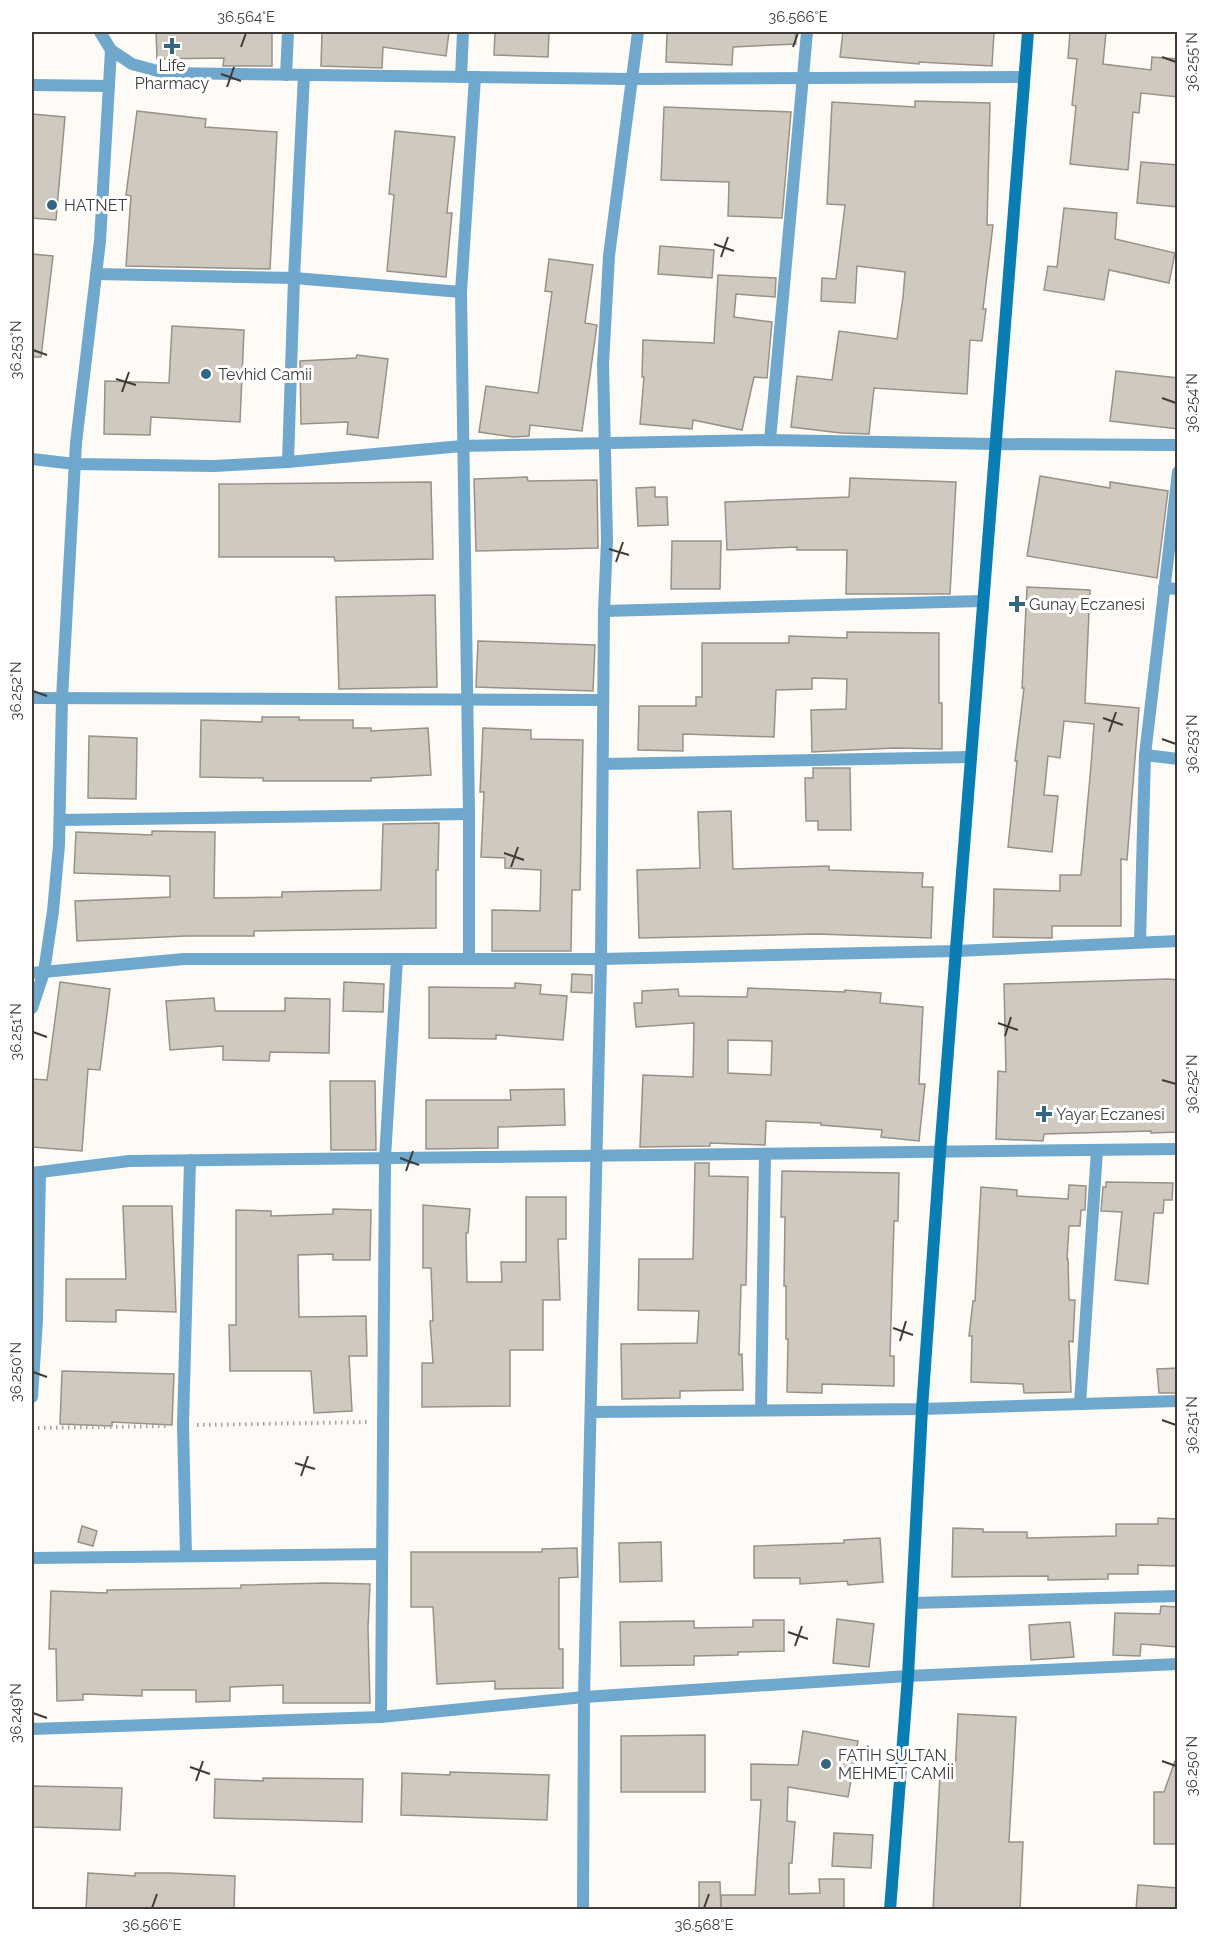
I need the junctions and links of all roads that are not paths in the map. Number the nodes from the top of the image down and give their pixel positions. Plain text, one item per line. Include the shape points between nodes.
1 (100, 32) edge
2 (288, 32) edge
3 (463, 32) edge
4 (638, 32) edge
5 (807, 32) edge
6 (1028, 32) edge
7 (111, 50) junction
8 (286, 75) junction
9 (304, 75) junction
10 (461, 76) junction
11 (476, 77) junction
12 (1024, 77) junction
13 (633, 78) junction
14 (804, 78) junction
15 (32, 85) edge
16 (109, 86) junction
17 (96, 274) junction
18 (294, 278) junction
19 (461, 292) junction
20 (770, 440) junction
21 (604, 444) junction
22 (995, 444) junction
23 (1178, 445) edge
24 (462, 446) junction
25 (32, 459) edge
26 (288, 462) junction
27 (75, 464) junction
28 (1178, 472) edge
29 (1164, 588) junction
30 (1178, 589) edge
31 (983, 601) junction
32 (604, 611) junction
33 (32, 698) edge
34 (62, 698) junction
35 (467, 700) junction
36 (603, 700) junction
37 (1145, 755) junction
38 (971, 757) junction
39 (1178, 759) edge
40 (603, 764) junction
41 (469, 814) junction
42 (60, 820) junction
43 (1178, 941) edge
44 (1140, 942) junction
45 (956, 951) junction
46 (397, 959) junction
47 (469, 959) junction
48 (601, 959) junction
49 (38, 973) edge
50 (32, 1008) edge
51 (1178, 1149) edge
52 (1097, 1151) junction
53 (940, 1153) junction
54 (597, 1154) junction
55 (765, 1154) junction
56 (385, 1158) junction
57 (190, 1160) junction
58 (36, 1173) edge
59 (32, 1397) edge
60 (1178, 1401) edge
61 (1080, 1404) junction
62 (922, 1408) junction
63 (761, 1410) junction
64 (591, 1412) junction
65 (382, 1554) junction
66 (186, 1556) junction
67 (32, 1558) edge
68 (1178, 1596) edge
69 (912, 1603) junction
70 (1178, 1664) edge
71 (908, 1676) junction
72 (584, 1697) junction
73 (381, 1717) junction
74 (32, 1729) edge
75 (583, 1910) edge
76 (890, 1910) edge

1 - 7 street
2 - 8 street
3 - 10 street
4 - 13 street
5 - 14 street
6 - 12 street
7 - 8 street via 132,64 165,73
7 - 16 street
8 - 9 street
9 - 10 street
9 - 18 street
10 - 11 street
11 - 13 street
11 - 19 street
12 - 14 street
12 - 22 street
13 - 14 street
13 - 21 street via 609,256 603,364
14 - 20 street
15 - 16 street
16 - 17 street
17 - 18 street
17 - 27 street
18 - 19 street
18 - 26 street
19 - 24 street
20 - 21 street
20 - 22 street
21 - 24 street
21 - 32 street
22 - 23 street
22 - 31 street
24 - 26 street
24 - 35 street
25 - 27 street
26 - 27 street via 214,466
27 - 34 street
28 - 29 street
29 - 30 street
29 - 37 street
31 - 32 street
31 - 38 street
32 - 36 street
33 - 34 street
34 - 35 street
34 - 42 street
35 - 36 street
35 - 41 street
36 - 40 street
37 - 39 street
37 - 44 street
38 - 40 street
38 - 45 street
40 - 48 street
41 - 42 street
41 - 47 street
42 - 49 street via 53,911
43 - 44 street
44 - 45 street
45 - 48 street
45 - 53 street
46 - 47 street
46 - 49 street via 184,959
46 - 56 street
47 - 48 street
48 - 54 street
49 - 50 street
51 - 52 street
52 - 53 street
52 - 61 street
53 - 55 street
53 - 62 street
54 - 55 street
54 - 56 street
54 - 64 street
55 - 63 street
56 - 57 street
56 - 65 street
57 - 58 street via 129,1161
57 - 66 street via 183,1425
58 - 59 street via 37,1320
60 - 61 street
61 - 62 street
62 - 63 street
62 - 69 street
63 - 64 street
64 - 72 street
65 - 66 street
65 - 73 street
66 - 67 street
68 - 69 street
69 - 71 street
70 - 71 street
71 - 72 street
71 - 76 street
72 - 73 street
72 - 75 street
73 - 74 street

